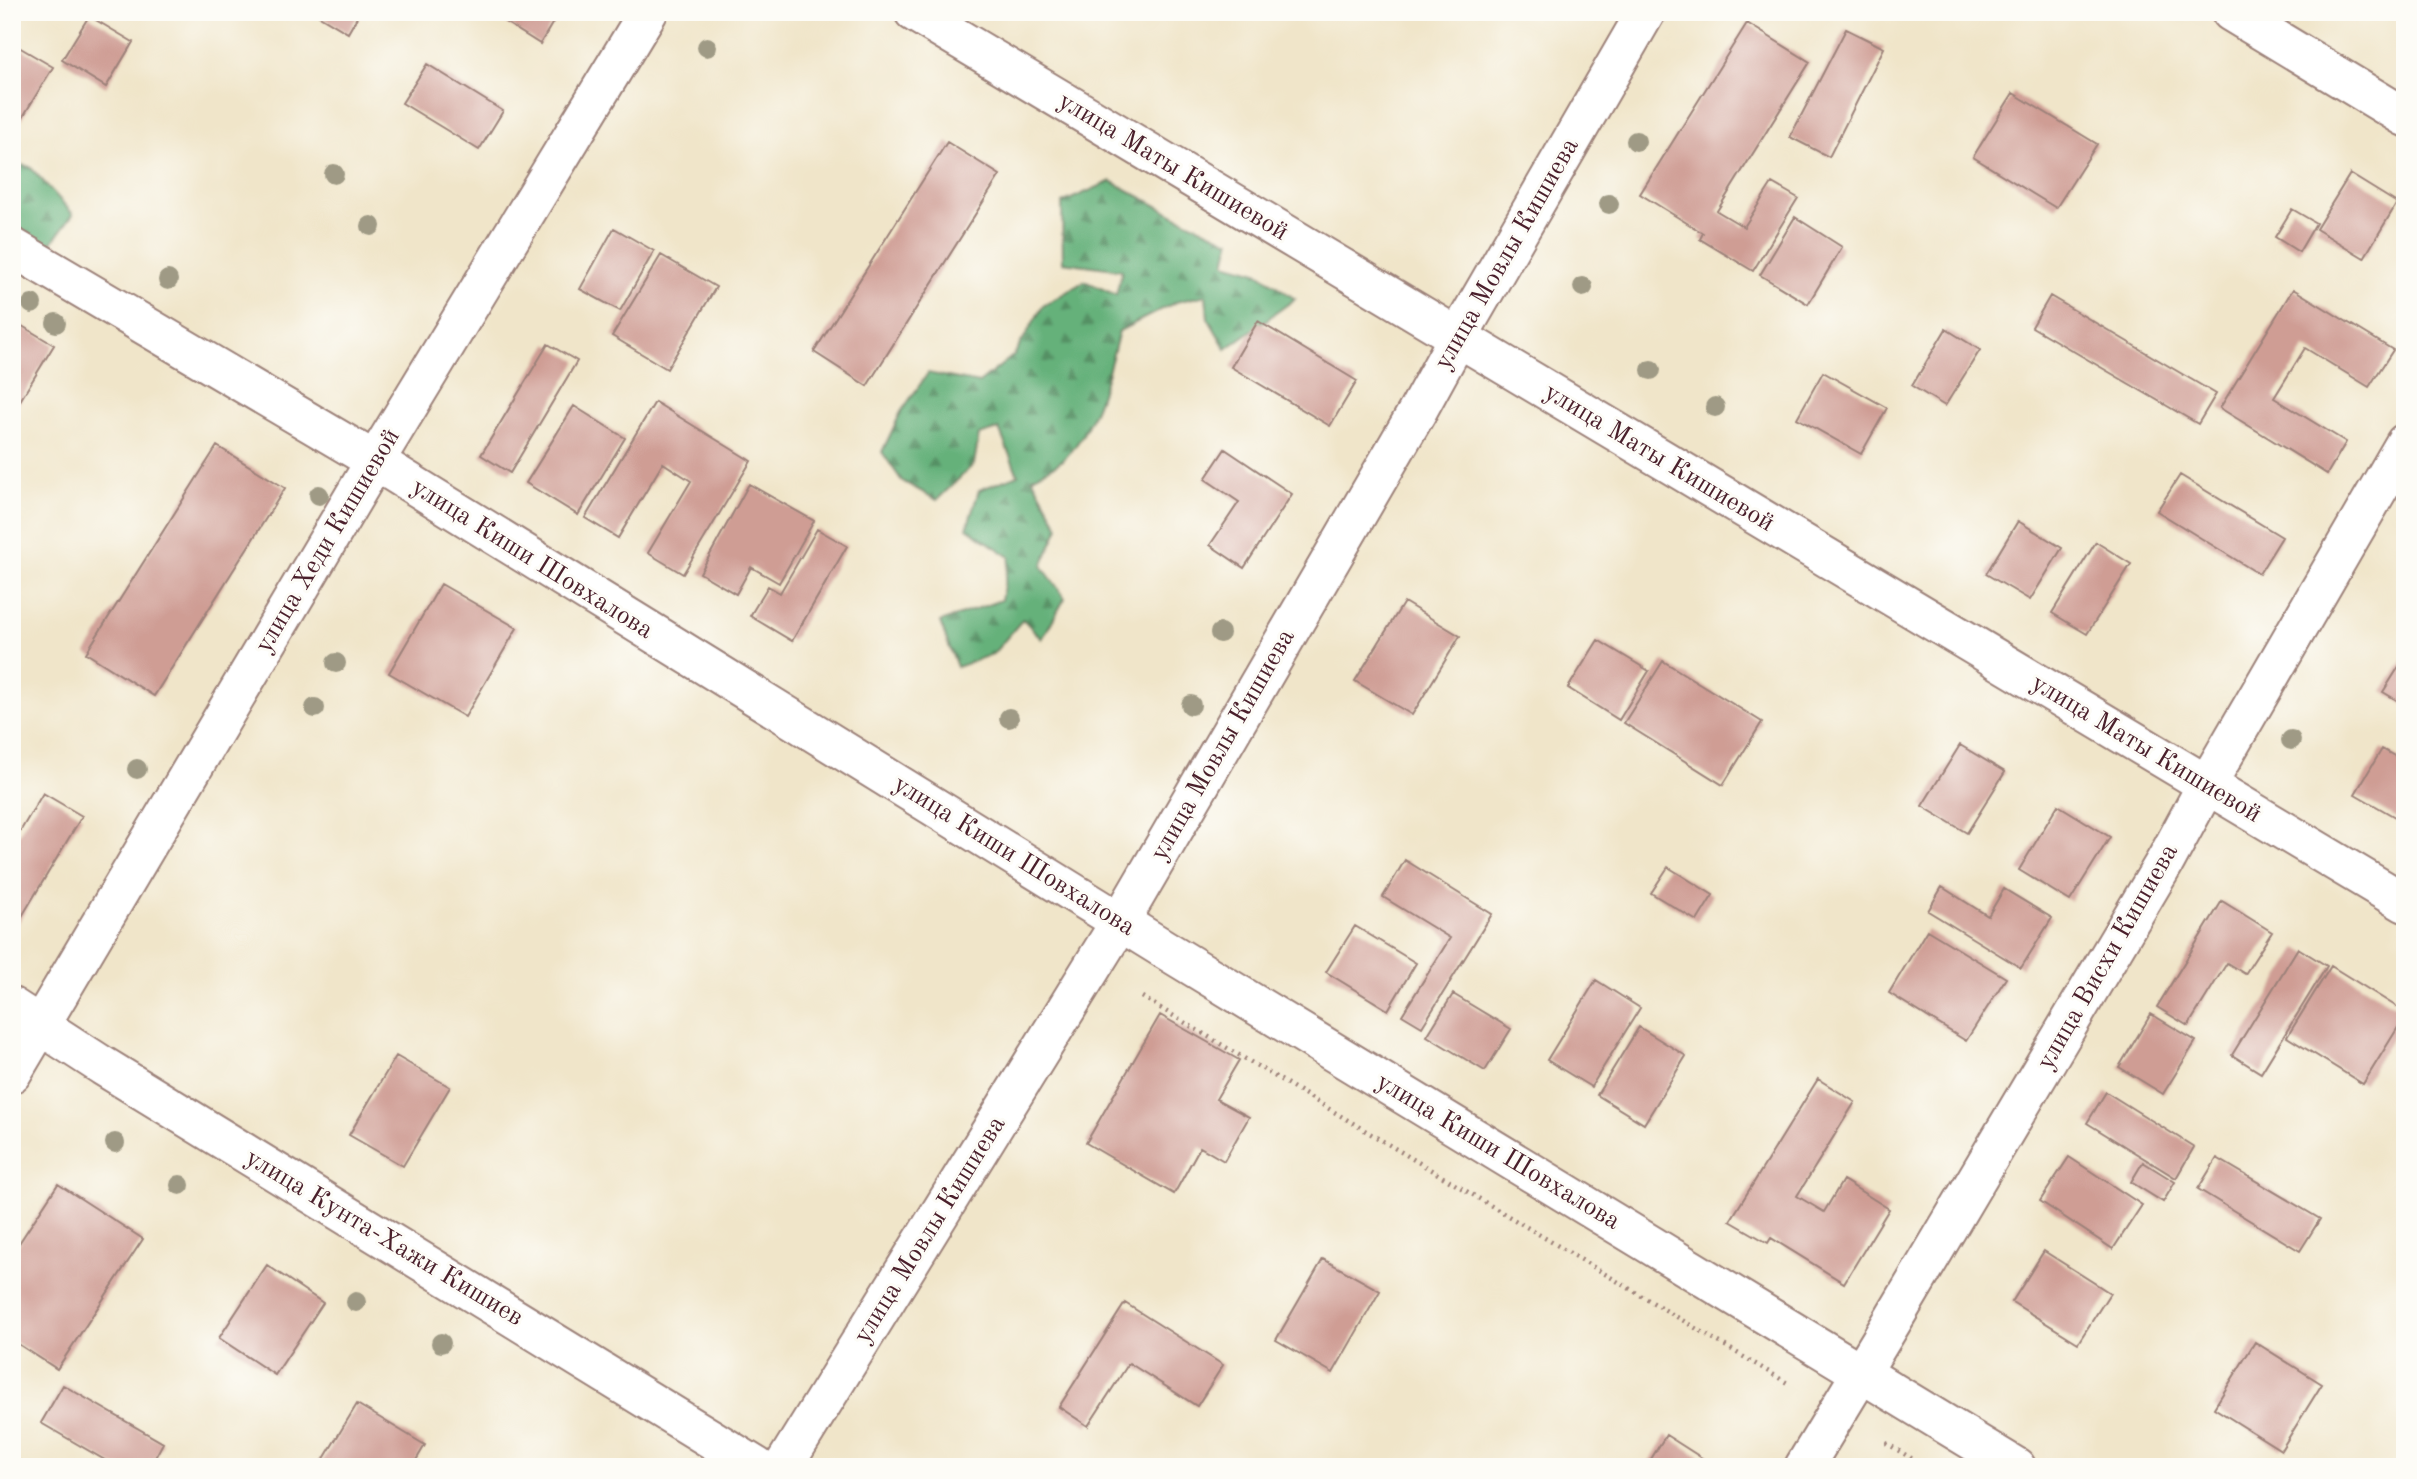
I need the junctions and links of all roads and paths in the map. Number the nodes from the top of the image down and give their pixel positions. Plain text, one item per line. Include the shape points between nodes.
1 (648, 12) edge
2 (914, 12) edge
3 (1646, 12) edge
4 (2231, 12) edge
5 (2405, 117) edge
6 (12, 247) edge
7 (1458, 337) junction
8 (2405, 443) edge
9 (375, 461) junction
10 (2206, 786) junction
11 (2405, 904) edge
12 (1120, 922) junction
13 (1142, 997) dead end
14 (27, 1016) edge
15 (12, 1073) edge
16 (1861, 1373) junction
17 (1789, 1384) dead end
18 (1886, 1443) dead end
19 (757, 1467) edge
20 (783, 1467) edge
21 (1804, 1467) edge
22 (1926, 1467) edge
23 (2016, 1467) edge

1 - 9 street, улица Хеди Кишиевой
2 - 7 street, улица Маты Кишиевой
3 - 7 street, улица Мовлы Кишиева
4 - 5 street
6 - 9 street, улица Киши Шовхалова
7 - 10 street, улица Маты Кишиевой
7 - 12 street, улица Мовлы Кишиева
8 - 10 street, улица Висхи Кишиева
9 - 12 street, улица Киши Шовхалова
9 - 14 street, улица Хеди Кишиевой
10 - 11 street, улица Маты Кишиевой
10 - 16 street, улица Висхи Кишиева
12 - 16 street, улица Киши Шовхалова
12 - 20 street, улица Мовлы Кишиева
13 - 17 path
14 - 15 street, улица Хеди Кишиевой
14 - 19 street, улица Кунта-Хажи Кишиев
16 - 21 street, улица Висхи Кишиева
16 - 23 street, улица Киши Шовхалова
18 - 22 path

